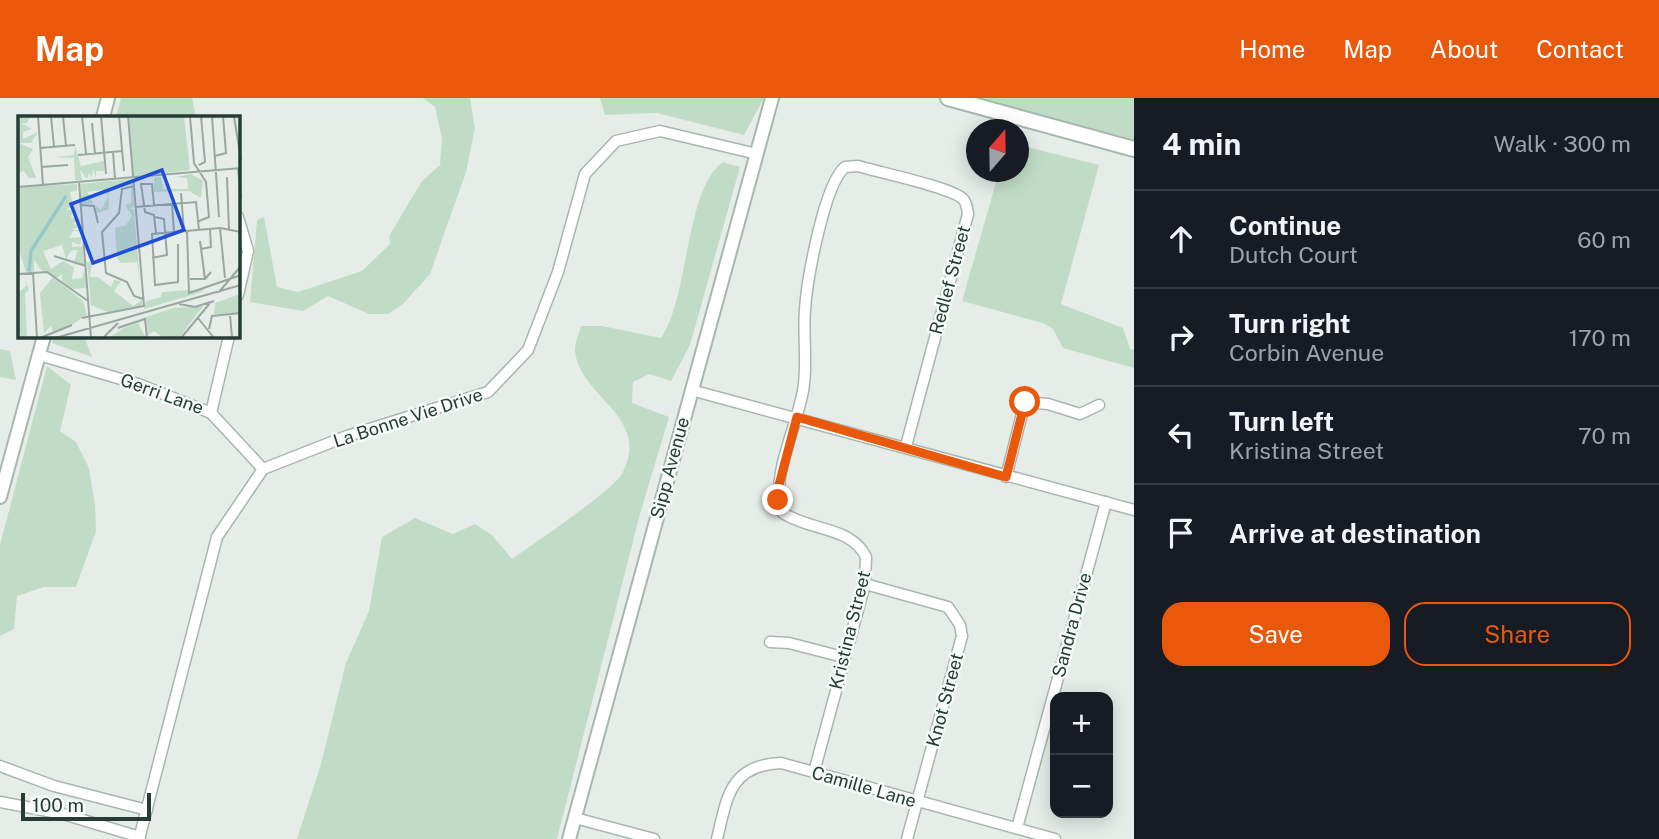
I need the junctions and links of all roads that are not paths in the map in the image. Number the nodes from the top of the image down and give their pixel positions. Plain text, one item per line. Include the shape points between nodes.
1 (108, 98) edge
2 (772, 98) edge
3 (948, 98) edge
4 (103, 116) edge
5 (1134, 149) edge
6 (757, 154) junction
7 (240, 224) edge
8 (240, 286) edge
9 (43, 338) edge
10 (229, 338) edge
11 (38, 355) junction
12 (691, 390) junction
13 (1099, 405) dead end
14 (212, 413) junction
15 (797, 417) junction
16 (906, 446) junction
17 (263, 469) junction
18 (1006, 477) junction
19 (0, 497) edge
20 (1106, 502) junction
21 (1134, 510) edge
22 (864, 584) junction
23 (769, 642) dead end
24 (843, 657) junction
25 (0, 766) edge
26 (814, 772) junction
27 (0, 802) edge
28 (917, 803) junction
29 (147, 810) junction
30 (575, 818) junction
31 (1017, 828) junction
32 (139, 838) edge
33 (569, 839) edge
34 (654, 839) edge
35 (717, 839) edge
36 (907, 839) edge
37 (1055, 839) edge

1 - 4 street
2 - 6 street, Sipp Avenue
3 - 5 main road
6 - 12 street, Sipp Avenue
6 - 17 street, La Bonne Vie Drive via 660,131 616,141 585,174 558,272 527,350 488,392 347,436
7 - 8 street via 248,251
9 - 11 street
10 - 14 street
11 - 14 street, Gerri Lane via 138,384
11 - 19 street
12 - 15 street
12 - 30 street, Sipp Avenue
13 - 18 street via 1080,414 1025,402
14 - 17 street, Gerri Lane
15 - 16 street
15 - 16 street, Redlef Street via 804,384 805,309 816,244 835,179 845,167 858,166 956,195 967,207
15 - 22 street, Kristina Street via 778,489 783,513 843,534 861,546 866,556
16 - 18 street
17 - 29 street via 217,537
18 - 20 street
20 - 21 street
20 - 31 street, Sandra Drive
22 - 24 street, Kristina Street
22 - 28 street, Knot Street via 940,603 955,614 960,625 962,636
23 - 24 street
24 - 26 street, Kristina Street
25 - 29 street via 54,786
26 - 28 street, Camille Lane
26 - 35 street, Camille Lane via 781,763 744,773 727,799
27 - 32 street via 63,814
28 - 31 street, Camille Lane
28 - 36 street, Knot Street
29 - 32 street
30 - 33 street, Sipp Avenue
30 - 34 street
31 - 37 street, Camille Lane

